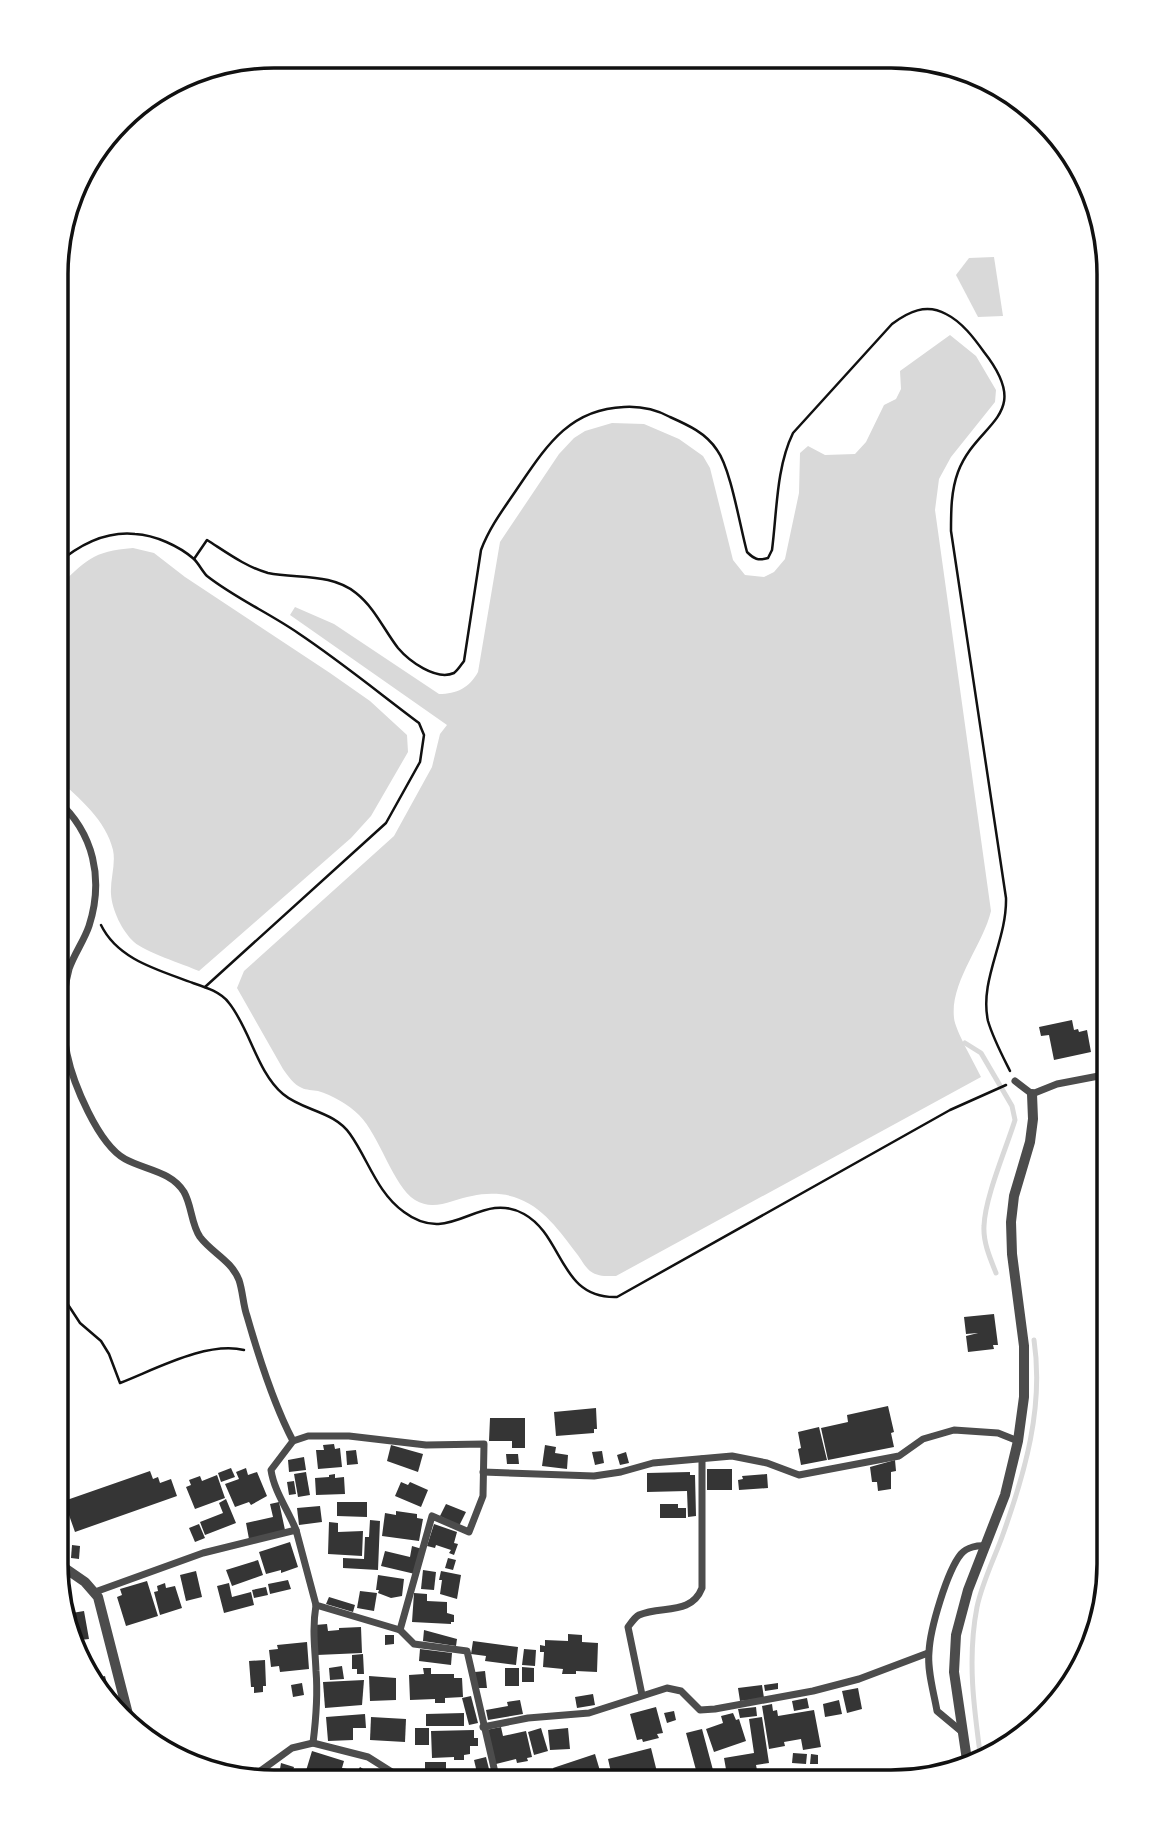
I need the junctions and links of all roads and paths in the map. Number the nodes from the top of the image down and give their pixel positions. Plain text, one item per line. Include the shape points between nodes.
1 (68, 557) edge
2 (194, 559) junction
3 (68, 811) edge
4 (93, 909) junction
5 (68, 972) edge
6 (205, 987) junction
7 (68, 1054) edge
8 (1096, 1076) edge
9 (1012, 1082) junction
10 (1032, 1094) junction
11 (68, 1305) edge
12 (260, 1356) junction
13 (293, 1441) junction
14 (1018, 1441) junction
15 (702, 1459) junction
16 (483, 1472) junction
17 (296, 1530) junction
18 (986, 1546) junction
19 (68, 1570) edge
20 (95, 1592) junction
21 (316, 1605) junction
22 (400, 1630) junction
23 (928, 1653) junction
24 (642, 1695) junction
25 (127, 1709) edge
26 (483, 1727) junction
27 (961, 1731) junction
28 (313, 1743) junction
29 (966, 1755) edge
30 (263, 1769) edge
31 (389, 1770) edge
32 (494, 1770) edge

1 - 2 path via 88,543 136,534 156,538
2 - 6 path via 206,575 354,673 419,723 424,735 420,762 386,823
2 - 9 path via 207,540 267,572 335,582 366,602 410,660 431,672 456,672 464,661 481,550 488,532 540,456 574,421 592,412 638,407 692,427 719,452 747,552 753,558 768,558 786,449 793,433 897,320 918,309 946,314 993,363 1004,390 998,418 958,470 951,531 1006,898 1004,928 987,989 988,1020
3 - 4 street via 90,843 95,869
4 - 5 street
4 - 6 path via 104,930 129,956
6 - 9 path via 229,1003 270,1080 303,1106 337,1120 350,1133 390,1200 403,1212 419,1222 437,1225 489,1208 522,1212 539,1224 575,1282 604,1297 617,1297 950,1111
7 - 12 street via 73,1076 112,1149 175,1181 185,1193 201,1237 234,1269
8 - 10 street
9 - 10 street
10 - 14 street via 1030,1142 1011,1222 1024,1346
11 - 12 path via 101,1341 120,1382 208,1350 242,1349
12 - 13 street
13 - 16 street via 308,1436 349,1436 426,1445 484,1444
13 - 17 street via 271,1471
14 - 15 street via 998,1433 954,1430 923,1439 899,1456 799,1475 732,1456
14 - 18 street
15 - 16 street via 653,1463 594,1476
15 - 24 street via 702,1588 690,1604 638,1615 628,1627
16 - 22 street via 483,1496 469,1532 432,1516
17 - 20 street via 203,1553
17 - 21 street
18 - 23 street via 962,1553 935,1618
18 - 27 street via 956,1635 954,1672
19 - 20 street
20 - 25 street
21 - 22 street
21 - 28 street
22 - 26 street via 414,1644 467,1650
23 - 24 street via 859,1679 715,1709 700,1710 681,1690 667,1688
23 - 27 street via 937,1712
24 - 26 street via 589,1713
26 - 32 street
27 - 29 street
28 - 30 street via 292,1748
28 - 31 street via 368,1757

